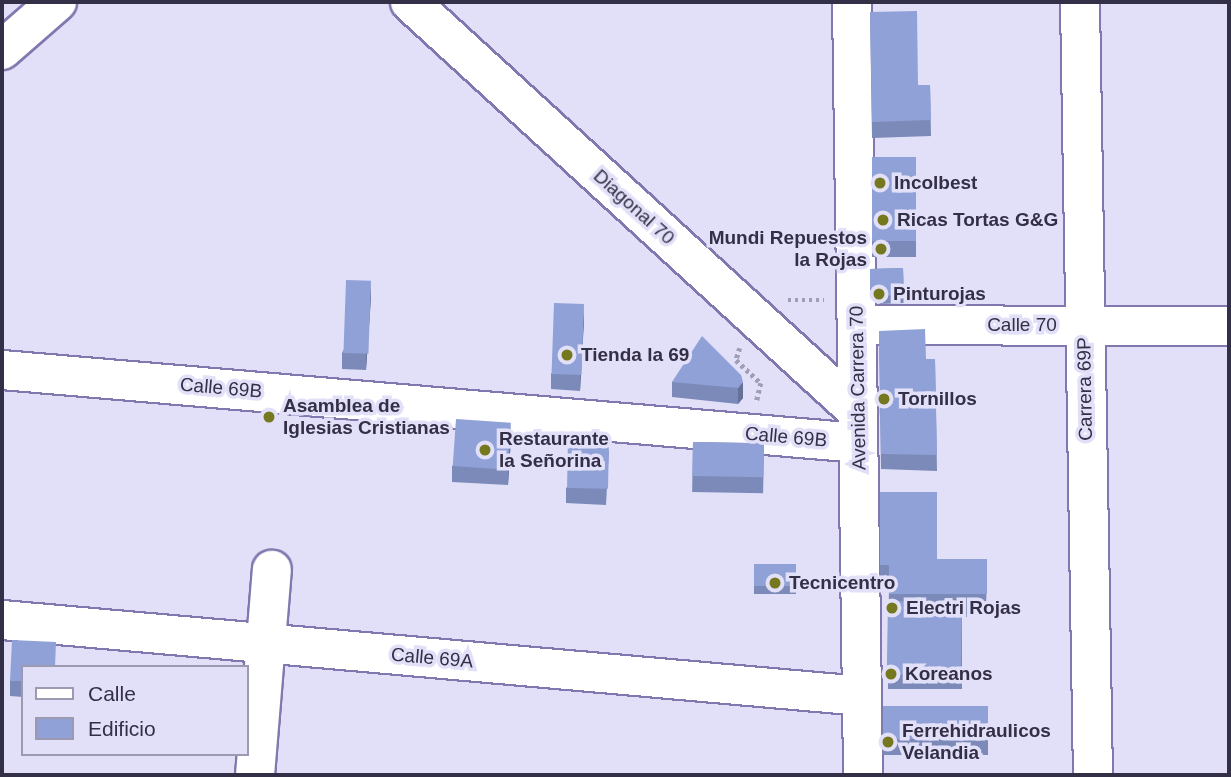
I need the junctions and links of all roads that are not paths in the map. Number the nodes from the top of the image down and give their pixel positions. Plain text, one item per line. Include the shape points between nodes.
1 (57, 2) edge
2 (410, 2) edge
3 (852, 2) edge
4 (1080, 2) edge
5 (2, 50) edge
6 (857, 325) junction
7 (1084, 326) junction
8 (1229, 326) edge
9 (2, 370) edge
10 (858, 428) junction
11 (272, 569) dead end
12 (2, 620) edge
13 (266, 643) junction
14 (862, 696) junction
15 (255, 775) edge
16 (863, 775) edge
17 (1093, 775) edge

1 - 5 street
2 - 10 street, Diagonal 70
3 - 6 street, Avenida Carrera 70
4 - 7 street, Carrera 69P
6 - 7 street, Calle 70
6 - 10 street, Avenida Carrera 70
7 - 8 street, Calle 70
7 - 17 street, Carrera 69P
9 - 10 street, Calle 69B
10 - 14 street, Avenida Carrera 70
11 - 13 street
12 - 13 street, Calle 69A
13 - 14 street, Calle 69A
13 - 15 street
14 - 16 street, Avenida Carrera 70

